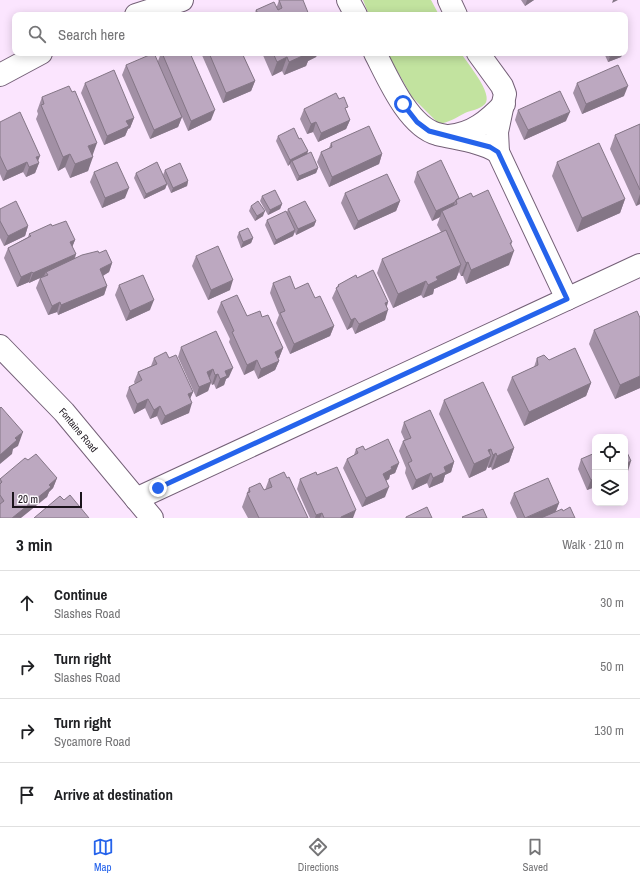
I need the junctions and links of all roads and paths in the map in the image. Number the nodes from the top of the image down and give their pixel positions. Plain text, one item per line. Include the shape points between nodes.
1 (182, 0) edge
2 (348, 0) edge
3 (449, 0) edge
4 (145, 12) edge
5 (354, 12) edge
6 (455, 12) edge
7 (35, 56) edge
8 (377, 56) edge
9 (480, 56) edge
10 (0, 75) edge
11 (504, 104) junction
12 (448, 136) junction
13 (498, 152) junction
14 (640, 265) edge
15 (567, 299) junction
16 (0, 346) edge
17 (136, 499) junction
18 (152, 518) edge

1 - 4 street
2 - 5 street
3 - 6 street
7 - 10 street
8 - 12 street via 403,104 417,122 429,131
9 - 11 street via 502,86 505,94
11 - 12 street via 488,120 464,134
11 - 13 street via 497,132
12 - 13 street via 490,147
13 - 15 street
14 - 15 street
15 - 17 street
16 - 17 street, Fontaine Road via 64,412
17 - 18 street, Fontaine Road

